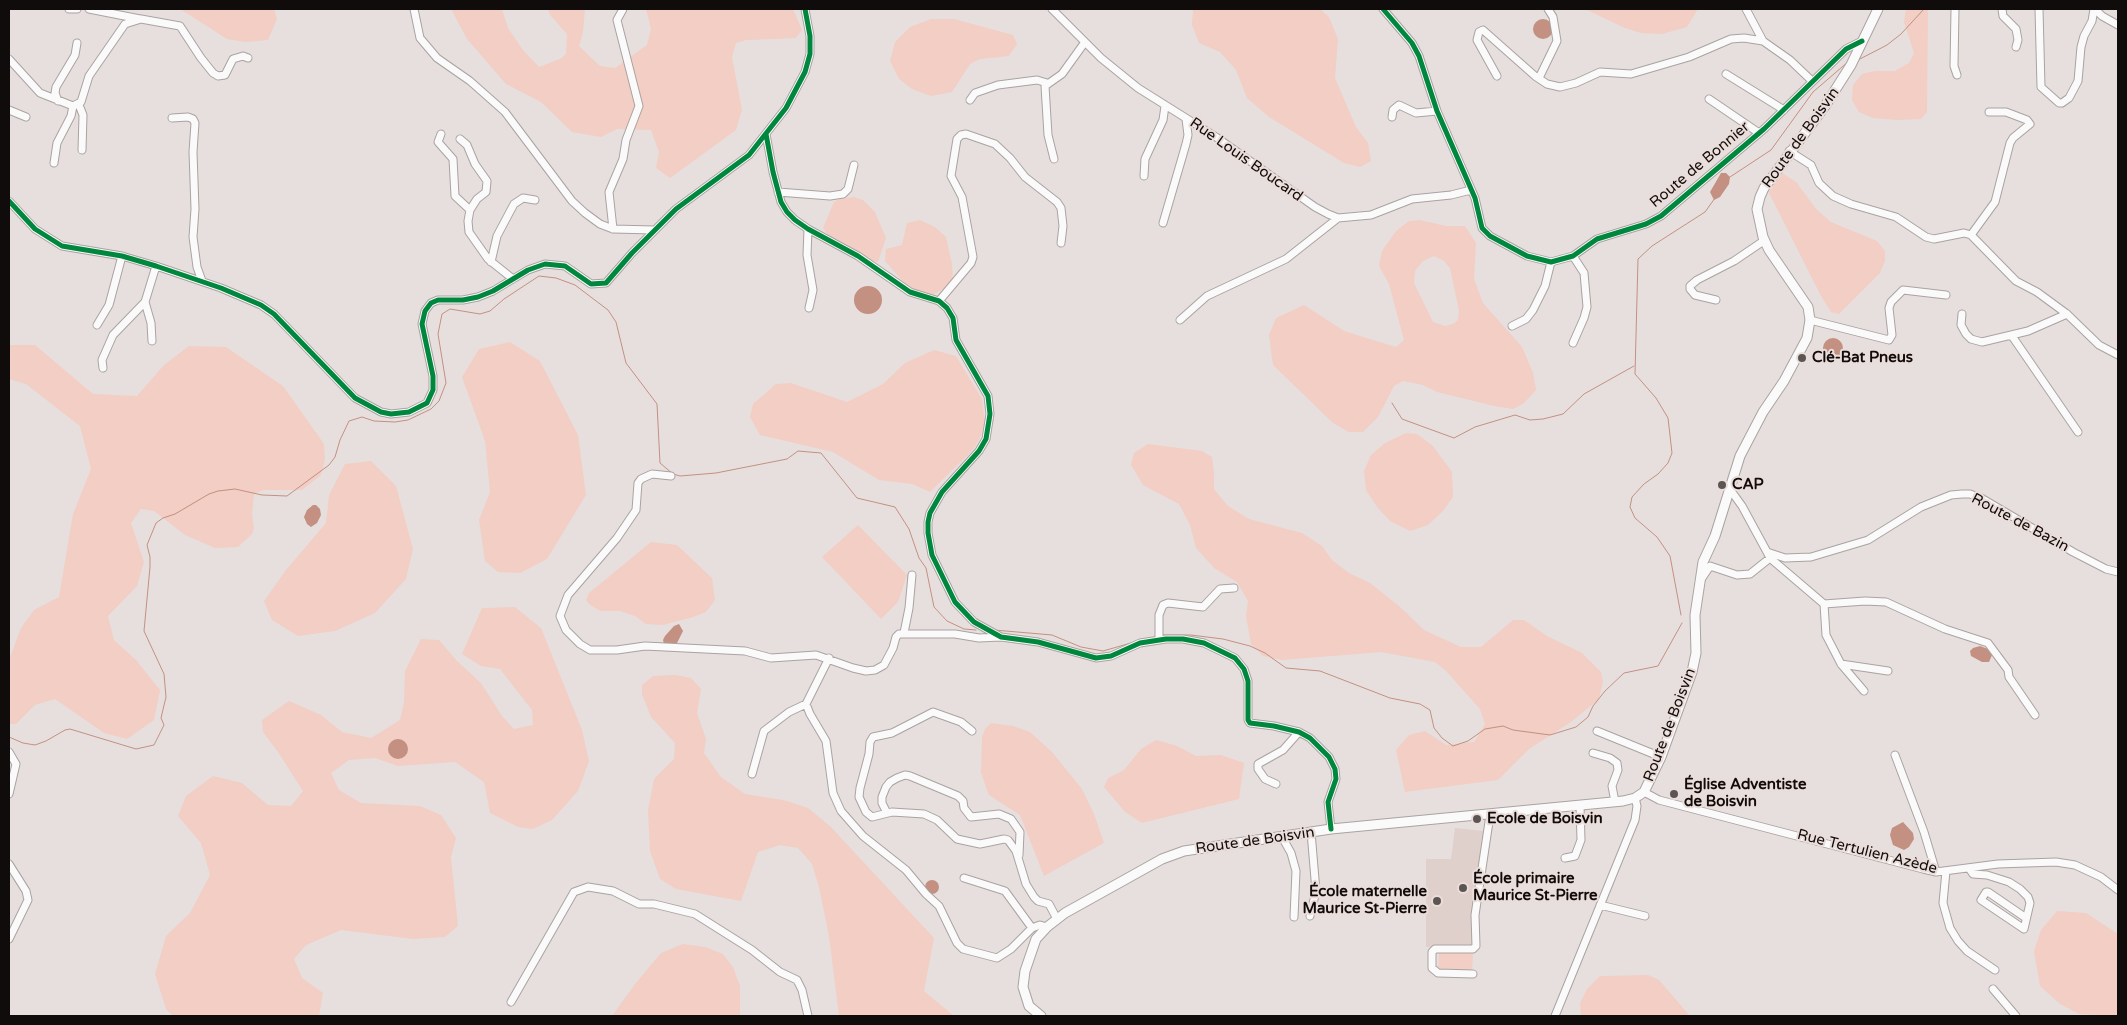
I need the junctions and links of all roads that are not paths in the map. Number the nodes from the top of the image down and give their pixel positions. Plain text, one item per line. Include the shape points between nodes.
1 (70, 9) edge
2 (77, 9) edge
3 (89, 9) edge
4 (414, 9) edge
5 (624, 9) edge
6 (805, 9) edge
7 (1052, 9) edge
8 (1383, 9) edge
9 (1548, 9) edge
10 (1746, 9) edge
11 (1878, 9) edge
12 (1955, 9) edge
13 (2002, 9) edge
14 (2039, 9) edge
15 (2094, 9) edge
16 (141, 19) junction
17 (2118, 25) edge
18 (1763, 41) junction
19 (1085, 42) junction
20 (77, 43) dead end
21 (1860, 45) junction
22 (2016, 47) dead end
23 (248, 58) dead end
24 (9, 59) edge
25 (1726, 74) dead end
26 (1957, 75) dead end
27 (1498, 76) dead end
28 (1539, 78) junction
29 (1812, 81) junction
30 (1047, 83) junction
31 (1709, 99) dead end
32 (970, 100) dead end
33 (58, 101) junction
34 (76, 105) junction
35 (1165, 106) junction
36 (9, 110) edge
37 (1784, 110) junction
38 (1437, 111) junction
39 (1989, 112) dead end
40 (26, 117) dead end
41 (1392, 117) dead end
42 (172, 118) dead end
43 (1186, 119) junction
44 (441, 134) dead end
45 (766, 134) junction
46 (1758, 134) junction
47 (460, 139) dead end
48 (82, 150) dead end
49 (1789, 151) junction
50 (1054, 159) dead end
51 (54, 163) dead end
52 (854, 165) dead end
53 (1144, 176) dead end
54 (1471, 190) junction
55 (778, 192) junction
56 (535, 200) dead end
57 (9, 201) edge
58 (470, 210) junction
59 (1338, 218) junction
60 (1163, 223) dead end
61 (613, 229) junction
62 (808, 229) junction
63 (654, 230) junction
64 (1971, 235) junction
65 (1765, 240) junction
66 (1061, 243) dead end
67 (122, 256) junction
68 (1574, 256) junction
69 (491, 262) junction
70 (1551, 262) junction
71 (156, 266) junction
72 (513, 279) junction
73 (202, 281) junction
74 (1946, 295) dead end
75 (1716, 300) dead end
76 (940, 301) junction
77 (145, 302) junction
78 (809, 308) dead end
79 (1962, 314) dead end
80 (2067, 314) junction
81 (1180, 320) dead end
82 (1810, 320) junction
83 (97, 325) dead end
84 (1512, 326) dead end
85 (2012, 336) junction
86 (152, 341) dead end
87 (1573, 344) dead end
88 (2118, 355) edge
89 (103, 368) dead end
90 (2078, 432) dead end
91 (671, 476) dead end
92 (1729, 488) junction
93 (1768, 555) junction
94 (2118, 572) edge
95 (912, 575) dead end
96 (1700, 580) junction
97 (1234, 588) dead end
98 (1824, 604) junction
99 (904, 633) junction
100 (1001, 637) junction
101 (1159, 640) junction
102 (829, 658) junction
103 (1841, 664) junction
104 (1888, 671) dead end
105 (1864, 691) dead end
106 (806, 704) junction
107 (2035, 715) dead end
108 (972, 731) dead end
109 (1597, 731) dead end
110 (1299, 732) junction
111 (9, 752) edge
112 (1593, 754) dead end
113 (1895, 755) dead end
114 (1661, 757) junction
115 (752, 774) dead end
116 (1276, 784) dead end
117 (1644, 792) junction
118 (9, 794) edge
119 (1635, 798) junction
120 (1615, 802) junction
121 (1580, 806) junction
122 (887, 812) junction
123 (1490, 815) junction
124 (1331, 829) junction
125 (1311, 832) junction
126 (1282, 837) junction
127 (1565, 858) dead end
128 (1019, 860) junction
129 (9, 864) edge
130 (1969, 868) junction
131 (1946, 871) junction
132 (1936, 872) junction
133 (964, 878) dead end
134 (2118, 890) edge
135 (1600, 905) junction
136 (1310, 916) dead end
137 (1645, 916) dead end
138 (1294, 917) dead end
139 (2026, 918) junction
140 (1057, 919) junction
141 (1047, 927) junction
142 (1032, 928) junction
143 (9, 939) edge
144 (1996, 970) dead end
145 (1473, 974) dead end
146 (1993, 989) dead end
147 (511, 1002) dead end
148 (808, 1016) edge
149 (1041, 1016) edge
150 (1555, 1016) edge
151 (2016, 1016) edge

1 - 2 street
3 - 16 street
4 - 61 street via 420,38 437,58 470,81 505,112 572,201 600,224
5 - 61 street via 616,20 639,106 626,140 624,159 609,192
6 - 45 street via 810,27 807,64 786,108
7 - 19 street, Rue Louis Boucard
8 - 38 street, Route de Bonnier via 1417,50
9 - 28 street via 1553,17 1557,41
10 - 18 street
11 - 21 main road, Route de Boisvin
12 - 26 street via 1954,66
13 - 22 street via 2016,30
14 - 15 street via 2041,87 2059,103 2069,98 2078,80 2081,47
15 - 17 street
16 - 23 street via 180,26 201,58 218,76 225,75 232,59
16 - 34 street via 125,24 111,42 89,76 82,102
18 - 28 street via 1731,39 1702,53 1639,72 1600,72 1560,87
18 - 29 street
19 - 30 street via 1062,74
19 - 35 street, Rue Louis Boucard via 1138,88
20 - 33 street via 75,55 56,87
21 - 29 street, Route de Bonnier via 1850,46
21 - 49 main road, Route de Boisvin via 1852,64 1825,106
24 - 33 street via 40,93
25 - 37 street
27 - 28 street via 1477,40 1483,30
29 - 37 street, Route de Bonnier
30 - 32 street via 1037,80 998,85 974,93
30 - 50 street via 1044,90 1048,134
31 - 46 street
33 - 34 street
34 - 48 street via 83,114
34 - 51 street via 58,143
35 - 43 street, Rue Louis Boucard
35 - 53 street via 1163,120 1146,156
36 - 40 street
37 - 46 street, Route de Bonnier
38 - 41 street via 1416,113 1399,105 1393,110
38 - 54 street, Route de Bonnier
39 - 64 street via 2006,112 2030,124 2010,143 1995,202
42 - 73 street via 188,117 195,123 194,236
43 - 59 street, Rue Louis Boucard via 1315,207
43 - 60 street via 1188,135
44 - 58 street via 438,142 453,159 455,196
45 - 55 street
45 - 63 street via 741,163 676,208
46 - 68 street, Route de Bonnier via 1661,216 1597,239
47 - 58 street via 467,145 487,180 486,192
49 - 64 street via 1811,165 1819,183 1833,196 1896,217 1926,237
49 - 65 main road, Route de Boisvin via 1760,197 1757,209
52 - 55 street via 848,189 843,194
54 - 59 street via 1423,196 1371,215
54 - 70 street, Route de Bonnier via 1486,234 1527,256
55 - 62 street via 787,212
56 - 69 street via 523,198 514,204 497,236
57 - 67 street via 36,228 62,246
58 - 69 street via 470,232
59 - 81 street via 1286,259 1207,296
61 - 63 street
62 - 76 street via 858,256 910,292
62 - 78 street via 807,255 813,290
63 - 72 street via 610,280 601,285 591,284 566,266 557,264 538,266
64 - 80 street via 2016,281
65 - 75 street via 1690,286 1695,295
65 - 82 main road, Route de Boisvin via 1808,307
66 - 76 street via 1063,226 1058,202 1025,177 995,144 961,135 957,139 951,176 962,197 973,257
67 - 71 street
67 - 83 street via 109,305
68 - 70 street, Route de Bonnier
68 - 87 street via 1584,273 1587,307
69 - 72 street
70 - 84 street via 1545,286 1533,310 1526,319
71 - 73 street
71 - 77 street
72 - 73 street via 478,297 438,300 428,306 422,324 433,376 432,396 416,410 391,414 368,407 348,392 267,308
74 - 82 street via 1903,290 1888,308 1892,335 1889,340
76 - 100 street via 953,318 956,340 988,396 990,414 986,439 942,492 930,514 928,533 932,555 955,602 974,622
77 - 86 street
77 - 89 street via 113,334 102,360
79 - 85 street via 1962,329 1971,338 1982,342
80 - 85 street
80 - 88 street via 2099,346
82 - 92 main road, Route de Boisvin via 1807,338 1746,441
85 - 90 street
91 - 102 street via 652,474 638,483 636,510 617,538 568,595 560,616 566,630 590,650 645,646 745,651 771,658 807,655
92 - 93 street
92 - 96 main road, Route de Boisvin via 1715,536 1703,562
93 - 94 street, Route de Bazin via 1799,559 1868,540 1921,507 1951,495 1970,494 2073,552
93 - 96 street via 1750,574 1737,575 1710,566
93 - 98 street
95 - 99 street via 910,608
96 - 114 main road, Route de Boisvin via 1695,615 1695,663
97 - 101 street via 1220,589 1203,607 1163,605 1159,616
98 - 103 street via 1826,636
98 - 107 street via 1886,602 1945,629 1988,643
99 - 100 street
99 - 102 street via 896,637 884,665 875,670 854,668
100 - 101 street via 1038,642 1096,658
101 - 110 street via 1183,639 1204,643 1235,658 1248,681 1248,720 1253,724
102 - 106 street
103 - 104 street
103 - 105 street
106 - 115 street via 767,728
106 - 142 street via 826,741 833,793 841,811 875,847 906,870 942,910 959,946 997,958
108 - 122 street via 961,722 932,712 892,733 870,740 859,797 872,817
109 - 114 street
110 - 116 street via 1283,750 1258,764 1265,779
110 - 124 street via 1329,757 1335,769 1336,779 1328,802
111 - 118 street via 16,764
112 - 120 street via 1610,758 1617,764 1612,786
113 - 132 street
114 - 117 main road, Route de Boisvin
117 - 119 main road, Route de Boisvin
117 - 132 street, Rue Tertulien Azède via 1660,800
119 - 120 main road, Route de Boisvin
119 - 135 street via 1635,820
120 - 121 main road, Route de Boisvin
121 - 123 main road, Route de Boisvin
121 - 127 street via 1581,840 1575,856
122 - 128 street via 930,816 951,836 971,843 1008,840
122 - 128 street via 882,797 886,787 904,775 910,776 958,796 971,816 999,814 1011,819 1020,832
123 - 124 main road, Route de Boisvin
123 - 145 street via 1476,915 1476,946 1474,950 1435,949 1432,952 1432,968 1438,973
124 - 125 main road, Route de Boisvin
125 - 126 main road, Route de Boisvin
125 - 136 street via 1316,891
126 - 138 street via 1296,870
126 - 140 main road, Route de Boisvin via 1177,854 1140,870
128 - 140 street via 1026,884 1034,897 1049,904
129 - 143 street via 28,900
130 - 131 street, Rue Tertulien Azède
130 - 134 street, Rue Tertulien Azède via 2047,862 2075,865 2101,877
130 - 139 street via 1973,874 2009,882 2020,889 2030,903
131 - 132 street, Rue Tertulien Azède
131 - 144 street via 1943,903 1950,928 1967,950
133 - 142 street via 1005,891
135 - 137 street
135 - 150 street
139 - 139 street via 1988,892 1981,900 2022,929
140 - 141 main road, Route de Boisvin
141 - 142 street
141 - 149 main road, Route de Boisvin via 1036,939 1023,988 1029,1006
146 - 151 street
147 - 148 street via 574,892 588,887 613,891 639,904 654,904 695,914 780,972 797,980

